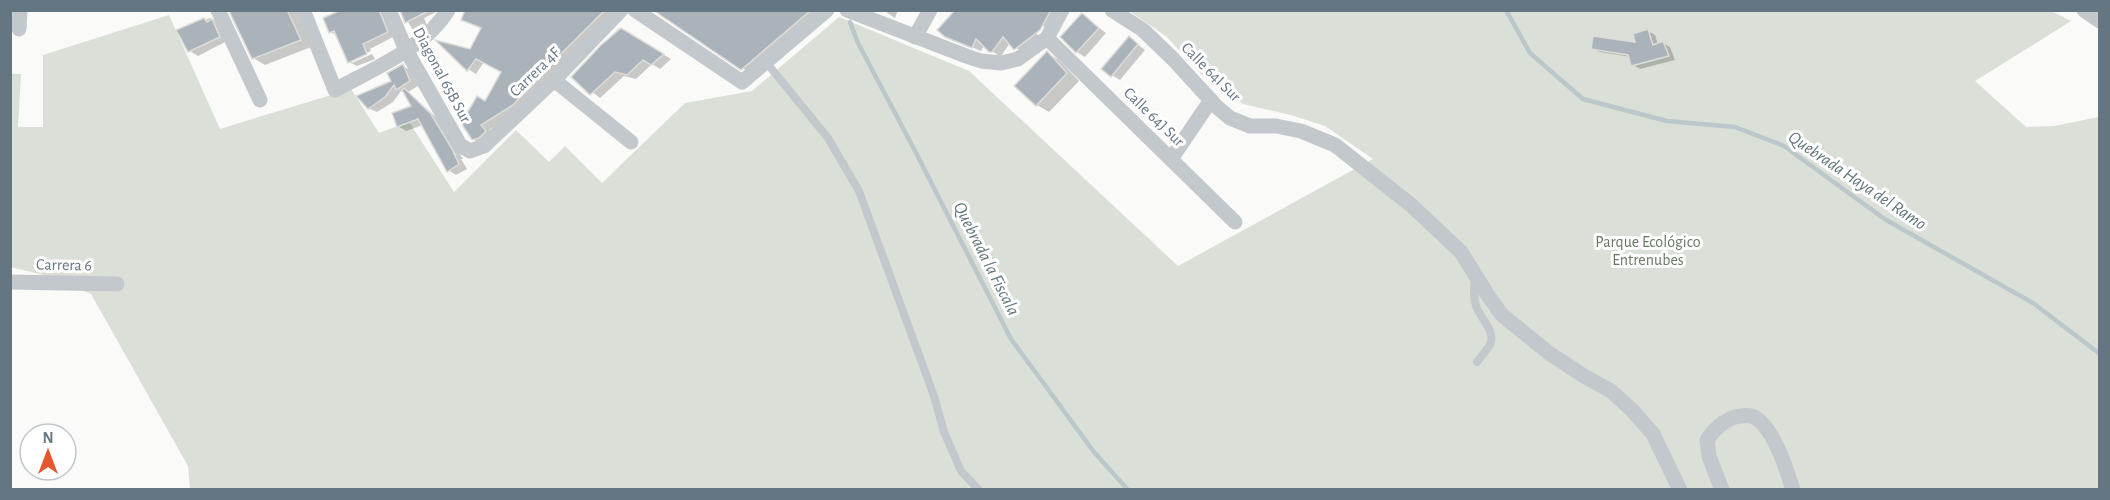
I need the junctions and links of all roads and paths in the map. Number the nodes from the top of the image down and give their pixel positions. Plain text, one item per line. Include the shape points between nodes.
1 (20, 10) edge
2 (218, 10) edge
3 (303, 10) edge
4 (389, 10) edge
5 (448, 10) edge
6 (621, 10) edge
7 (635, 10) edge
8 (827, 10) edge
9 (930, 10) edge
10 (1062, 10) edge
11 (1112, 10) edge
12 (856, 12) edge
13 (19, 29) dead end
14 (915, 37) junction
15 (1047, 38) junction
16 (406, 50) junction
17 (766, 62) junction
18 (554, 80) junction
19 (260, 100) dead end
20 (1211, 100) junction
21 (631, 142) dead end
22 (470, 151) joint
23 (1171, 159) junction
24 (1235, 222) dead end
25 (1475, 276) junction
26 (10, 282) edge
27 (117, 284) dead end
28 (1477, 362) dead end
29 (979, 489) edge
30 (1680, 489) edge
31 (1722, 489) edge
32 (1793, 489) edge

1 - 13 street
2 - 19 street
3 - 16 street via 335,90
4 - 16 street, Diagonal 65B Sur
5 - 16 street via 440,24
6 - 18 street, Carrera 4F
7 - 17 street via 742,82
8 - 17 street
9 - 14 street
10 - 15 street
11 - 20 street, Calle 64I Sur via 1143,30
12 - 14 street
14 - 15 street via 981,61 1001,63 1018,59
15 - 23 street, Calle 64J Sur
16 - 22 street, Diagonal 65B Sur via 460,145
17 - 29 lane via 828,138 859,191 944,432 961,471
18 - 21 street
18 - 22 street, Carrera 4F via 484,146
20 - 23 street
20 - 25 street, Calle 64I Sur via 1230,118 1250,126 1301,131 1335,145 1411,205 1461,252
23 - 24 street, Calle 64J Sur
25 - 28 lane via 1477,307 1491,340
25 - 30 street, Calle 64I Sur via 1502,315 1632,410 1653,434
26 - 27 street, Carrera 6
31 - 32 street via 1707,440 1721,424 1742,416 1753,417 1762,424 1779,451

